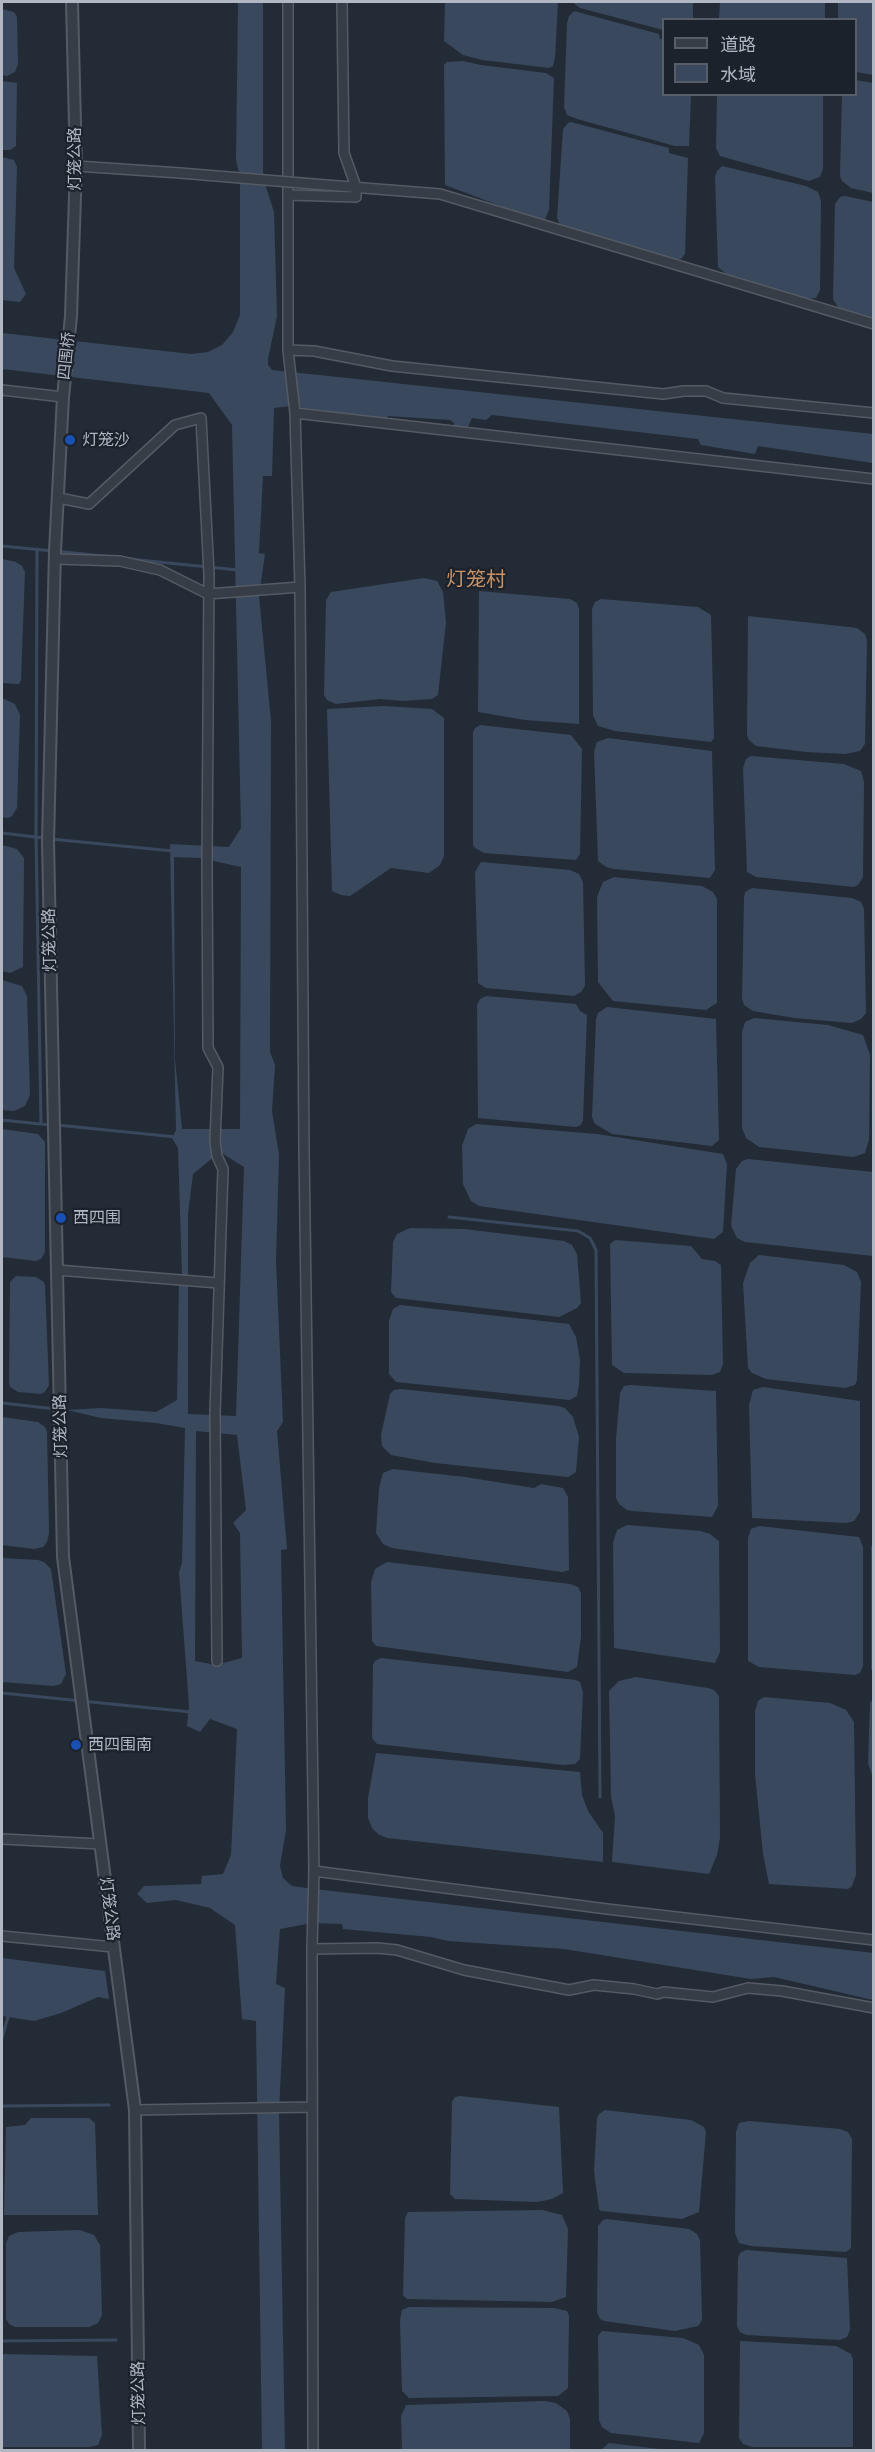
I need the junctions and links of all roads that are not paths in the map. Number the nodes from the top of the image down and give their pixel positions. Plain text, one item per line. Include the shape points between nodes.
1 (72, 2) edge
2 (288, 2) edge
3 (342, 2) edge
4 (76, 166) junction
5 (356, 187) junction
6 (288, 195) junction
7 (71, 315) joint
8 (873, 324) edge
9 (288, 350) junction
10 (2, 390) edge
11 (63, 397) junction
12 (295, 413) junction
13 (873, 413) edge
14 (873, 479) edge
15 (59, 498) junction
16 (56, 555) junction
17 (300, 587) junction
18 (208, 594) junction
19 (57, 1270) junction
20 (218, 1283) dead end
21 (216, 1661) dead end
22 (2, 1839) edge
23 (100, 1844) junction
24 (314, 1870) junction
25 (2, 1936) edge
26 (873, 1940) edge
27 (113, 1947) junction
28 (312, 1949) junction
29 (873, 2008) edge
30 (312, 2107) junction
31 (135, 2110) junction
32 (140, 2451) edge
33 (313, 2451) edge

1 - 4 street, 灯笼公路
2 - 6 street
3 - 5 street via 344,153
4 - 5 street, bridge
4 - 7 street, 灯笼公路
5 - 6 street via 356,197
5 - 8 street via 440,194
6 - 9 street
7 - 11 street, 四围桥
9 - 12 street
9 - 13 street via 392,366 663,394 706,392 723,398
10 - 11 street
11 - 15 street, 灯笼公路
12 - 14 street
12 - 17 street
15 - 16 street, 灯笼公路
15 - 18 street via 89,504 175,425 201,418
16 - 18 street via 120,561 160,570
16 - 19 street, 灯笼公路 via 48,837
17 - 18 street
17 - 24 street
18 - 21 street via 208,1048 218,1067 215,1142 223,1169 215,1413
19 - 20 street
19 - 23 street, 灯笼公路 via 63,1557
22 - 23 street
23 - 27 street, 灯笼公路
24 - 26 street
24 - 28 street
25 - 27 street
27 - 31 street, 灯笼公路
28 - 29 street via 397,1950 464,1970 569,1990 594,1985 713,1997 748,1988
28 - 30 street
30 - 31 street
30 - 33 street
31 - 32 street, 灯笼公路

